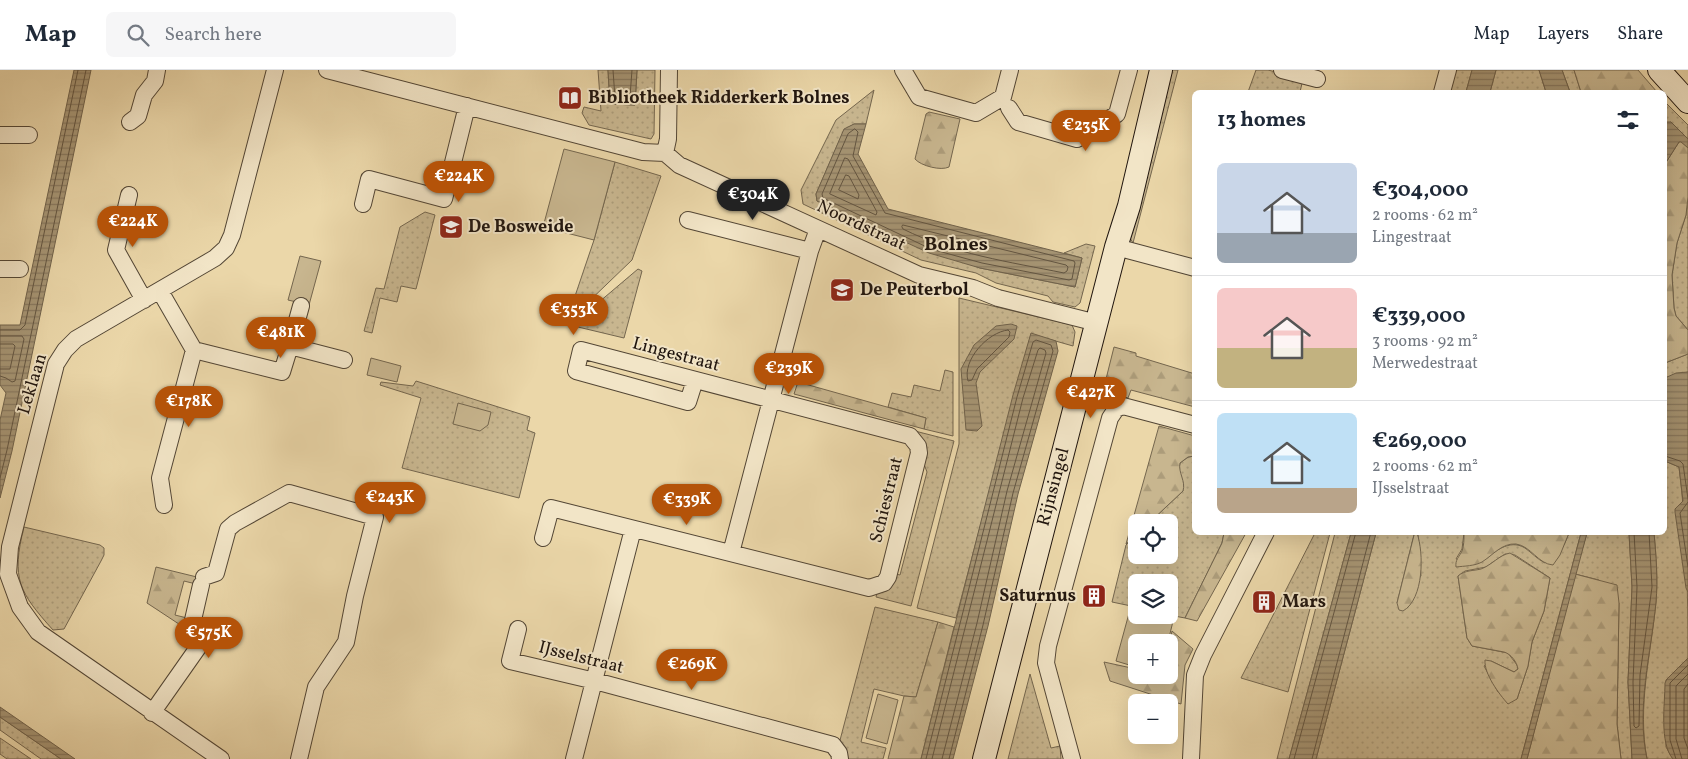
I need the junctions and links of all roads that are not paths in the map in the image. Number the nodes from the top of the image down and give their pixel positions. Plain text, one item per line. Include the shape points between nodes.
1 (157, 70) edge
2 (275, 70) edge
3 (327, 70) edge
4 (669, 70) edge
5 (903, 70) edge
6 (1010, 70) edge
7 (1129, 70) edge
8 (1161, 70) edge
9 (1282, 70) edge
10 (1448, 70) edge
11 (1659, 70) edge
12 (1317, 81) edge
13 (1443, 90) edge
14 (1006, 102) junction
15 (1688, 102) edge
16 (467, 106) junction
17 (130, 122) dead end
18 (0, 135) edge
19 (29, 135) dead end
20 (665, 153) junction
21 (129, 195) dead end
22 (364, 204) dead end
23 (688, 220) dead end
24 (818, 229) junction
25 (1116, 247) junction
26 (810, 251) junction
27 (1192, 267) edge
28 (0, 269) edge
29 (20, 269) dead end
30 (160, 291) junction
31 (144, 300) junction
32 (301, 306) dead end
33 (1097, 323) junction
34 (290, 346) junction
35 (194, 350) junction
36 (344, 360) dead end
37 (695, 380) dead end
38 (771, 400) junction
39 (1192, 424) edge
40 (164, 505) dead end
41 (633, 529) junction
42 (1264, 535) edge
43 (543, 538) dead end
44 (731, 553) junction
45 (4, 573) edge
46 (518, 629) dead end
47 (595, 681) junction
48 (152, 713) junction
49 (221, 759) edge
50 (299, 759) edge
51 (574, 759) edge
52 (840, 759) edge
53 (984, 759) edge
54 (1072, 759) edge
55 (1191, 759) edge

1 - 17 street via 138,116
2 - 30 street, Leklaan via 230,242 215,258
3 - 16 street
4 - 20 street
5 - 14 street via 919,98 976,113
6 - 14 street
7 - 14 street via 1117,114 1077,138 1018,122
8 - 25 street, Rijnsingel
9 - 12 street
10 - 13 street
11 - 15 street
16 - 20 street via 643,152
16 - 22 street via 444,199 370,179
18 - 19 street
20 - 24 street, Noordstraat via 679,165
21 - 31 street via 116,250
23 - 26 street
24 - 26 street
24 - 33 street, Noordstraat via 918,275
25 - 27 street
25 - 33 street, Rijnsingel
26 - 38 street
28 - 29 street
30 - 31 street, Leklaan
30 - 35 street
31 - 45 street, Leklaan via 76,340 56,364
32 - 34 street
33 - 53 street, Rijnsingel
34 - 35 street via 282,372
34 - 36 street
35 - 40 street via 160,478
37 - 38 street, Lingestraat via 688,402 576,371 580,350
38 - 44 street
38 - 44 street, Schiestraat via 910,436 918,446 918,460 888,577 869,588
39 - 54 street, Rijnsingel via 1123,406 1116,409 1110,418 1046,663
41 - 43 street via 551,508
41 - 44 street
41 - 47 street
42 - 55 street via 1195,675
45 - 48 street, Leklaan via 20,607 38,632
46 - 47 street, IJsselstraat via 510,661
47 - 51 street
47 - 52 street, IJsselstraat via 833,745
48 - 49 street, Leklaan
48 - 50 street via 204,639 193,620 203,581 216,573 228,529 234,523 289,493 375,518 346,642 316,687

